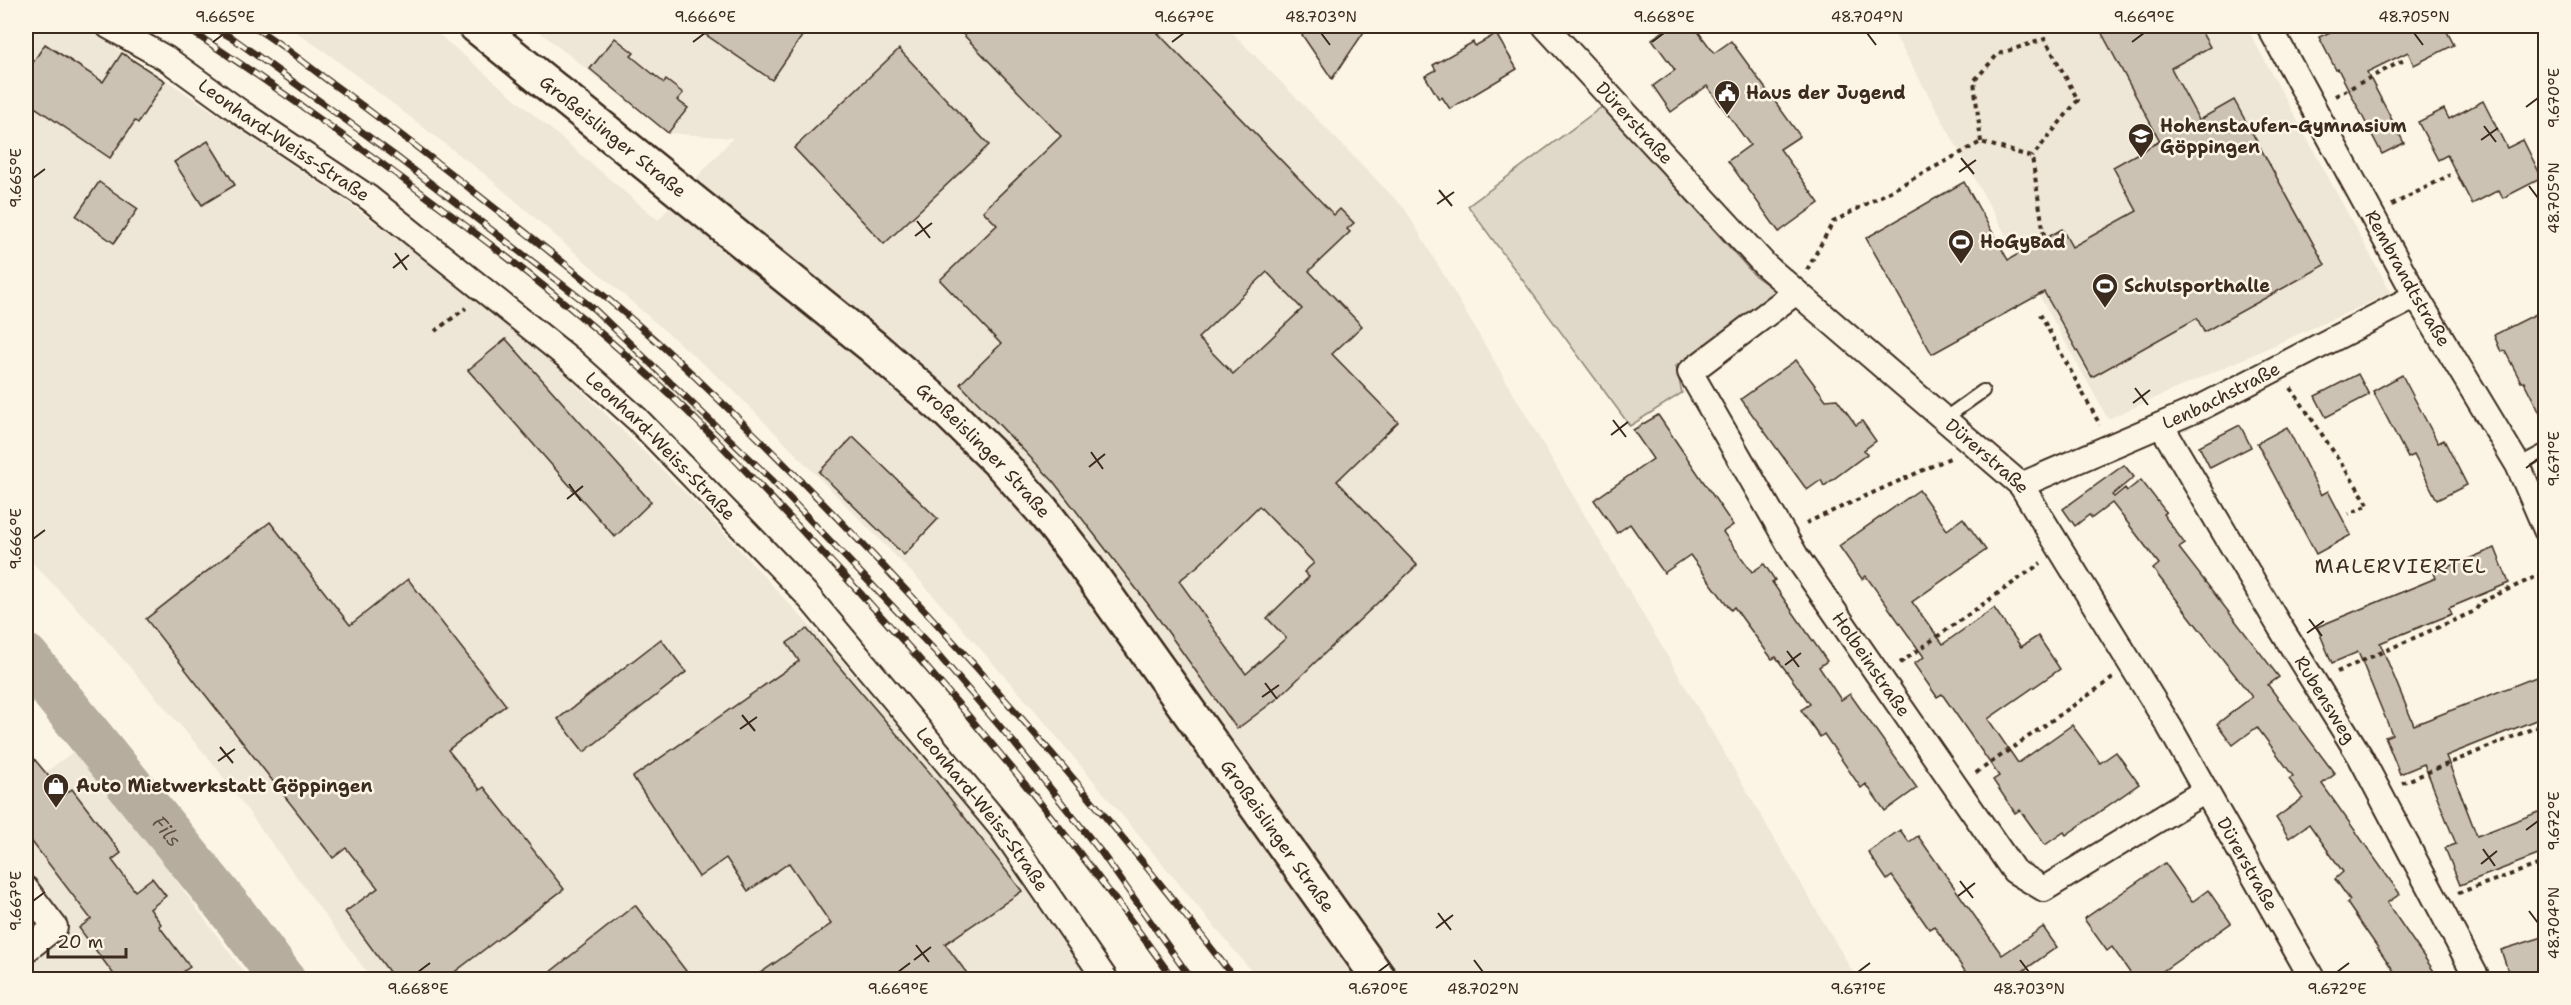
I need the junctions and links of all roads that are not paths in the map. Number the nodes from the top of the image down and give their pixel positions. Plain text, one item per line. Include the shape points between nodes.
1 (108, 26) edge
2 (476, 26) edge
3 (1545, 26) edge
4 (2269, 26) edge
5 (1796, 292) junction
6 (2416, 296) junction
7 (1983, 391) dead end
8 (1944, 419) junction
9 (2161, 425) junction
10 (2546, 450) edge
11 (2518, 465) junction
12 (2021, 485) junction
13 (2546, 530) edge
14 (2205, 791) junction
15 (26, 889) edge
16 (26, 950) edge
17 (1106, 980) edge
18 (1380, 980) edge
19 (2313, 980) edge
20 (2478, 980) edge

1 - 17 street, Leonhard-Weiss-Straße via 167,59 369,198 637,418 807,595 1003,830
2 - 18 main road, Großeislinger Straße via 872,346 1003,466 1083,563
3 - 5 street, Dürerstraße via 1765,266
4 - 6 street, Rembrandtstraße
5 - 8 street, Dürerstraße
5 - 14 street, Holbeinstraße via 1690,372 1796,556 2014,871 2044,889
6 - 9 street, Lenbachstraße
6 - 11 street, Rembrandtstraße
7 - 8 lane
8 - 12 street, Dürerstraße
9 - 12 street, Lenbachstraße
9 - 20 street, Rubensweg via 2380,792
10 - 11 lane
11 - 13 street, Rembrandtstraße
12 - 14 street, Dürerstraße
14 - 19 street, Dürerstraße
15 - 16 street via 55,927

